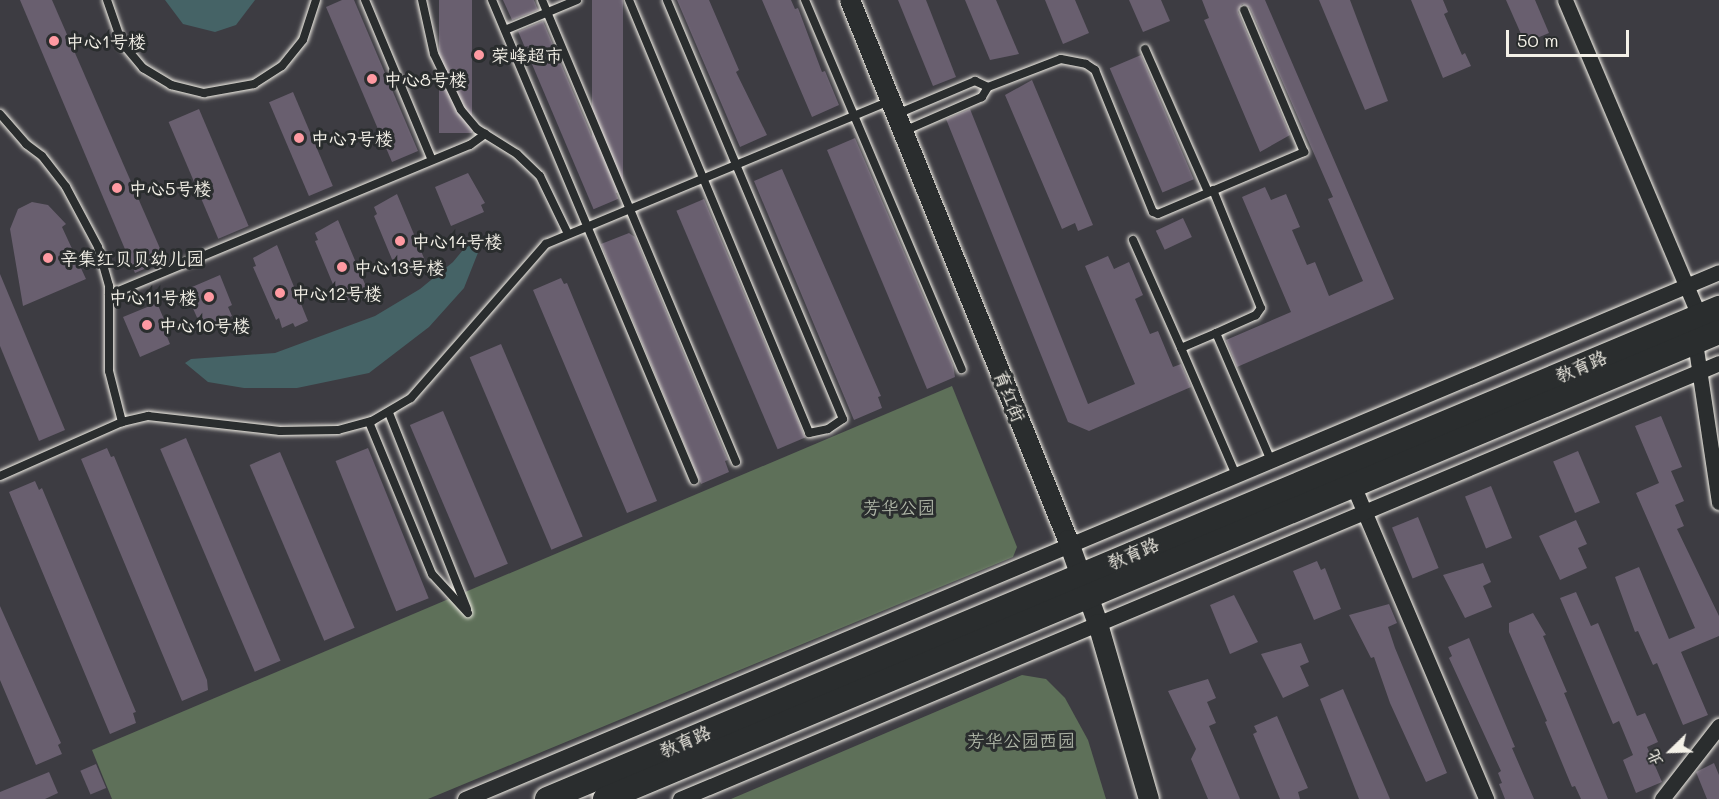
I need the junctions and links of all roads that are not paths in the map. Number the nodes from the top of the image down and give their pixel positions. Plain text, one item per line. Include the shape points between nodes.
1 (107, 0) edge
2 (316, 0) edge
3 (365, 0) edge
4 (423, 0) edge
5 (492, 0) edge
6 (542, 0) edge
7 (577, 0) edge
8 (629, 0) edge
9 (667, 0) edge
10 (805, 0) edge
11 (850, 0) edge
12 (1565, 0) edge
13 (1244, 10) dead end
14 (547, 12) junction
15 (505, 30) junction
16 (1145, 49) dead end
17 (988, 87) junction
18 (0, 114) edge
19 (897, 115) junction
20 (855, 116) junction
21 (485, 134) junction
22 (432, 160) junction
23 (736, 165) junction
24 (703, 178) junction
25 (1210, 191) junction
26 (630, 208) junction
27 (587, 226) junction
28 (568, 234) junction
29 (1133, 240) dead end
30 (1719, 272) edge
31 (1686, 286) junction
32 (109, 295) junction
33 (1709, 312) edge
34 (1719, 332) edge
35 (1216, 333) junction
36 (1695, 342) junction
37 (1181, 348) junction
38 (1719, 363) edge
39 (962, 369) dead end
40 (1700, 371) junction
41 (389, 413) junction
42 (122, 422) junction
43 (369, 422) junction
44 (1271, 461) junction
45 (736, 462) dead end
46 (1236, 475) junction
47 (0, 476) edge
48 (693, 480) dead end
49 (1353, 485) junction
50 (1719, 502) edge
51 (1365, 512) junction
52 (1070, 545) junction
53 (1084, 586) junction
54 (1098, 624) junction
55 (1719, 726) edge
56 (465, 799) edge
57 (547, 799) edge
58 (604, 799) edge
59 (680, 799) edge
60 (1149, 799) edge
61 (1486, 799) edge
62 (1662, 799) edge

1 - 2 lane via 118,36 143,68 171,85 204,93 254,84 282,66 303,40
3 - 22 lane
4 - 21 lane via 429,38 453,97
5 - 15 lane
6 - 14 lane
7 - 14 lane
8 - 24 lane
9 - 23 lane
10 - 20 lane
11 - 19 street, 育红街
12 - 31 street
13 - 25 lane via 1304,152
14 - 15 lane
14 - 26 lane
15 - 27 lane
16 - 25 lane
17 - 19 lane via 982,97
17 - 19 lane via 975,81
17 - 25 lane via 1050,61 1086,64 1095,70 1153,212 1158,214
18 - 32 lane via 66,187 98,247
19 - 20 lane
19 - 52 street, 育红街
20 - 23 lane
20 - 39 lane
21 - 22 lane via 470,145
21 - 28 lane via 540,176
22 - 32 lane
23 - 24 lane
23 - 24 lane via 843,419 828,429 810,433
24 - 26 lane
25 - 35 lane via 1261,308 1256,315
26 - 27 lane
26 - 45 lane
27 - 28 lane
27 - 48 lane
28 - 41 lane via 534,255 411,398
29 - 37 lane
30 - 31 street
31 - 33 street
31 - 44 street
32 - 42 lane via 109,370
33 - 53 main road, 教育路
34 - 36 main road, 教育路
35 - 37 lane
35 - 44 lane
36 - 40 street
36 - 49 main road, 教育路
37 - 46 lane
38 - 40 street
40 - 50 street
40 - 51 street
41 - 43 lane
41 - 43 lane via 468,613 432,574
42 - 43 lane via 148,416 314,432
42 - 47 lane
44 - 46 street
46 - 52 street
49 - 51 street
49 - 53 main road, 教育路
51 - 54 street
51 - 61 street
52 - 53 street, 育红街
52 - 56 street
53 - 54 street, 育红街
53 - 57 main road, 教育路
53 - 58 main road, 教育路
54 - 59 street
54 - 60 street, 育红街
55 - 62 street

